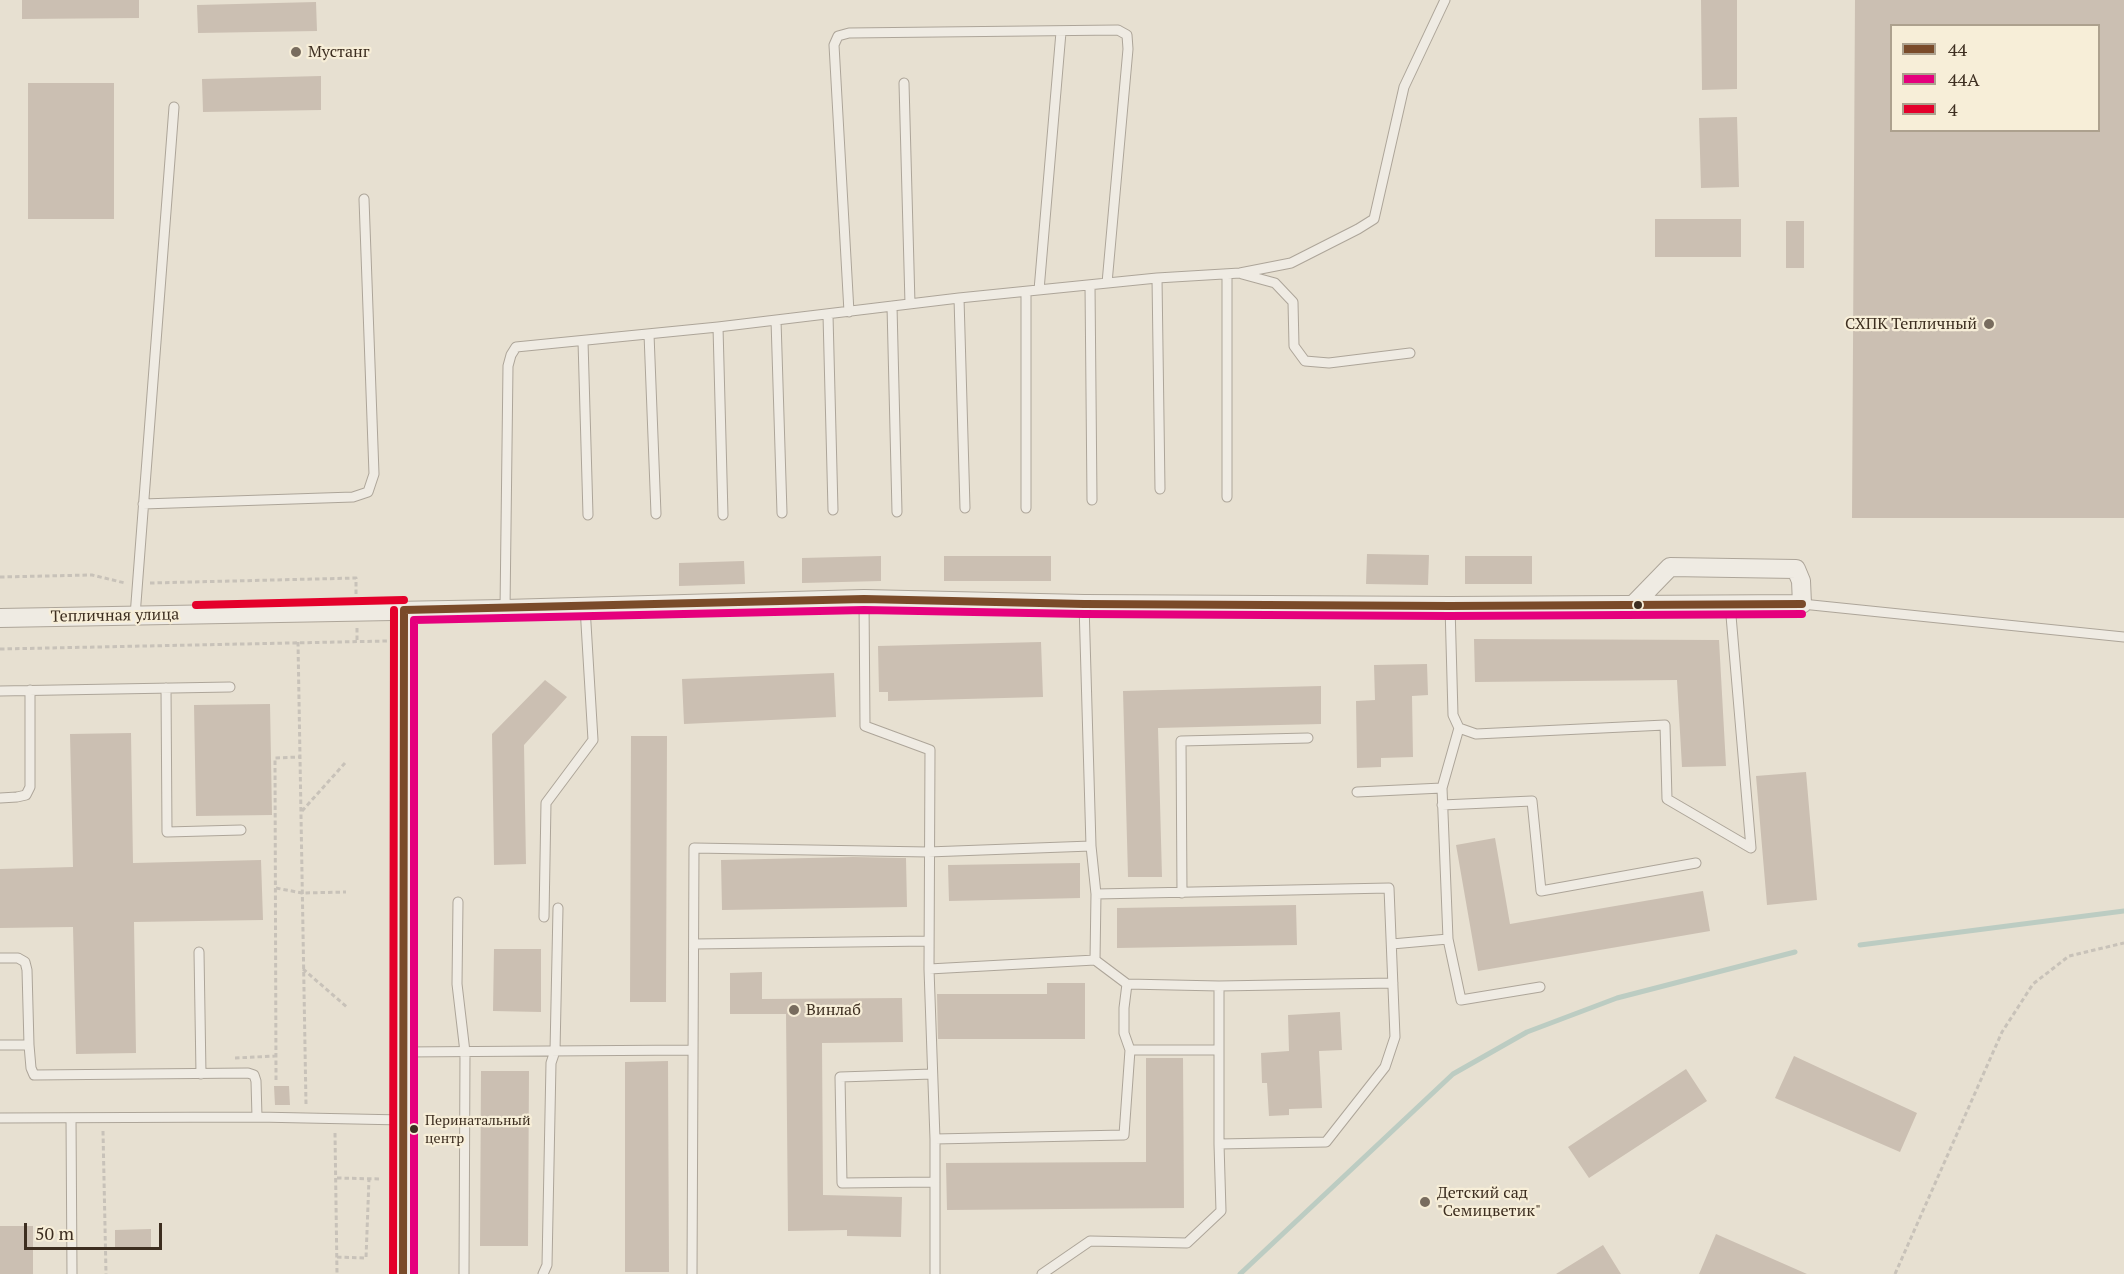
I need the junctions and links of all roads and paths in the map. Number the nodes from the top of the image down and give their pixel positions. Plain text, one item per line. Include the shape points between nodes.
1 (1445, 0) edge
2 (1061, 32) junction
3 (904, 83) dead end
4 (174, 107) dead end
5 (364, 199) dead end
6 (1240, 273) junction
7 (1227, 274) junction
8 (1157, 278) junction
9 (1107, 283) junction
10 (1090, 285) junction
11 (1039, 290) junction
12 (1026, 292) junction
13 (959, 298) junction
14 (910, 304) junction
15 (892, 306) junction
16 (849, 312) junction
17 (828, 315) junction
18 (776, 320) junction
19 (717, 327) junction
20 (649, 334) junction
21 (584, 341) junction
22 (1410, 353) dead end
23 (1160, 489) dead end
24 (1227, 497) dead end
25 (1092, 500) dead end
26 (143, 504) junction
27 (1026, 507) dead end
28 (965, 508) dead end
29 (833, 510) dead end
30 (897, 512) dead end
31 (782, 513) dead end
32 (656, 514) dead end
33 (588, 515) dead end
34 (723, 515) dead end
35 (0, 577) edge
36 (137, 583) junction
37 (864, 599) junction
38 (1084, 604) junction
39 (1634, 604) junction
40 (1730, 604) junction
41 (1802, 604) junction
42 (1450, 606) junction
43 (585, 607) junction
44 (505, 609) junction
45 (404, 610) junction
46 (356, 611) junction
47 (135, 616) junction
48 (0, 618) edge
49 (2124, 637) edge
50 (404, 640) junction
51 (357, 641) junction
52 (298, 642) junction
53 (0, 649) edge
54 (230, 687) dead end
55 (166, 688) junction
56 (30, 690) junction
57 (0, 691) edge
58 (1459, 728) junction
59 (1308, 738) dead end
60 (299, 758) junction
61 (345, 763) dead end
62 (1442, 788) junction
63 (1357, 792) dead end
64 (0, 798) edge
65 (1442, 805) junction
66 (300, 813) junction
67 (241, 830) dead end
68 (1091, 846) junction
69 (928, 852) junction
70 (1696, 863) dead end
71 (276, 888) junction
72 (346, 892) dead end
73 (302, 893) junction
74 (1182, 893) junction
75 (1096, 894) junction
76 (458, 902) dead end
77 (558, 908) dead end
78 (544, 917) dead end
79 (1448, 939) junction
80 (929, 941) junction
81 (2124, 943) edge
82 (694, 944) junction
83 (1392, 944) junction
84 (199, 952) dead end
85 (0, 958) edge
86 (1095, 960) junction
87 (303, 969) junction
88 (929, 969) junction
89 (1393, 983) junction
90 (1127, 984) junction
91 (1219, 986) junction
92 (1540, 987) dead end
93 (348, 1008) dead end
94 (0, 1045) edge
95 (29, 1045) junction
96 (692, 1050) junction
97 (1130, 1050) junction
98 (1218, 1050) junction
99 (555, 1051) junction
100 (403, 1052) junction
101 (465, 1052) junction
102 (275, 1056) junction
103 (232, 1058) dead end
104 (201, 1074) junction
105 (932, 1074) junction
106 (276, 1080) dead end
107 (257, 1117) junction
108 (0, 1118) edge
109 (71, 1118) junction
110 (103, 1118) junction
111 (306, 1119) junction
112 (335, 1119) junction
113 (403, 1120) junction
114 (935, 1139) junction
115 (1219, 1144) junction
116 (337, 1178) junction
117 (369, 1179) junction
118 (380, 1179) dead end
119 (935, 1182) junction
120 (337, 1257) junction
121 (72, 1274) edge
122 (106, 1274) edge
123 (338, 1274) edge
124 (403, 1274) edge
125 (464, 1274) edge
126 (543, 1274) edge
127 (692, 1274) edge
128 (935, 1274) edge
129 (1042, 1274) edge
130 (1894, 1274) edge

1 - 6 lane via 1404,87 1374,219 1292,263
2 - 9 lane via 1118,30 1127,35
2 - 11 lane
2 - 16 lane via 838,36 834,45
3 - 14 lane
4 - 26 lane
5 - 26 lane via 374,474 368,492 353,497
6 - 7 lane
6 - 22 lane via 1275,283 1293,302 1294,346 1305,361 1329,363
7 - 8 lane
7 - 24 lane
8 - 9 lane
8 - 23 lane
9 - 10 lane
10 - 11 lane
10 - 25 lane
11 - 12 lane
12 - 13 lane
12 - 27 lane
13 - 14 lane
13 - 28 lane
14 - 15 lane
15 - 16 lane
15 - 30 lane
16 - 17 lane
17 - 18 lane
17 - 29 lane
18 - 19 lane
18 - 31 lane
19 - 20 lane
19 - 34 lane
20 - 21 lane
20 - 32 lane
21 - 33 lane
21 - 44 lane via 516,347 511,355
26 - 36 lane
35 - 36 path via 92,575
36 - 46 path via 356,579
36 - 47 lane
37 - 38 street, Тепличная улица
37 - 43 street, Тепличная улица
37 - 69 lane via 865,726 930,750
38 - 42 street, Тепличная улица
38 - 68 lane
39 - 40 street, Тепличная улица
39 - 41 street via 1670,567 1796,569 1801,580
39 - 42 street, Тепличная улица
40 - 41 street, Тепличная улица
40 - 58 lane via 1751,848 1668,799 1665,724 1476,734
41 - 49 lane
42 - 58 lane via 1453,715
43 - 44 street, Тепличная улица
43 - 78 lane via 593,740 546,804
44 - 45 street, Тепличная улица
45 - 46 street, Тепличная улица
45 - 50 street
46 - 47 street, Тепличная улица
46 - 51 path
47 - 48 street, Тепличная улица
50 - 51 path
50 - 100 street
51 - 52 path
52 - 53 path
52 - 60 path
54 - 55 lane
55 - 56 lane
55 - 67 lane via 167,831
56 - 57 lane
56 - 64 lane via 30,787 26,795
58 - 62 lane
59 - 74 lane via 1181,741
60 - 66 path
60 - 71 path via 275,758
61 - 66 path
62 - 63 lane
62 - 65 lane
65 - 70 lane via 1532,801 1541,891
65 - 79 lane
66 - 73 path
68 - 69 lane
68 - 75 lane
69 - 80 lane
69 - 82 lane via 694,848
71 - 73 path
71 - 102 path
72 - 73 path
73 - 87 path
74 - 75 lane
74 - 83 lane via 1389,888
75 - 86 lane
76 - 101 lane via 457,984
77 - 99 lane
79 - 83 lane
79 - 92 lane via 1461,1000
80 - 82 lane
80 - 88 lane
81 - 130 path via 2069,956 2033,984 2002,1032
82 - 96 lane
83 - 89 lane
84 - 104 lane
85 - 95 lane via 25,962
86 - 88 lane
86 - 90 lane
87 - 93 path
87 - 111 path
88 - 105 lane
89 - 91 lane
89 - 115 lane via 1395,1037 1385,1067 1326,1142
90 - 91 lane
90 - 97 lane via 1124,1033
91 - 98 lane
94 - 95 lane
95 - 104 lane via 34,1075
96 - 99 lane
96 - 127 lane
97 - 98 lane
97 - 114 lane via 1124,1135
98 - 115 lane
99 - 101 lane
99 - 126 lane via 551,1063 547,1265
100 - 101 lane
100 - 113 street
101 - 125 lane
102 - 103 path
102 - 106 path
104 - 107 lane via 254,1076
105 - 114 lane
105 - 119 lane via 840,1077 843,1183
107 - 110 lane
107 - 111 lane
108 - 109 lane
109 - 110 lane
109 - 121 lane
110 - 122 path
111 - 112 lane
112 - 113 lane
112 - 116 path
113 - 124 street
114 - 119 lane
115 - 129 lane via 1221,1210 1187,1243 1090,1241
116 - 117 path
116 - 120 path
117 - 118 path
117 - 120 path via 366,1257
119 - 128 lane
120 - 123 path

